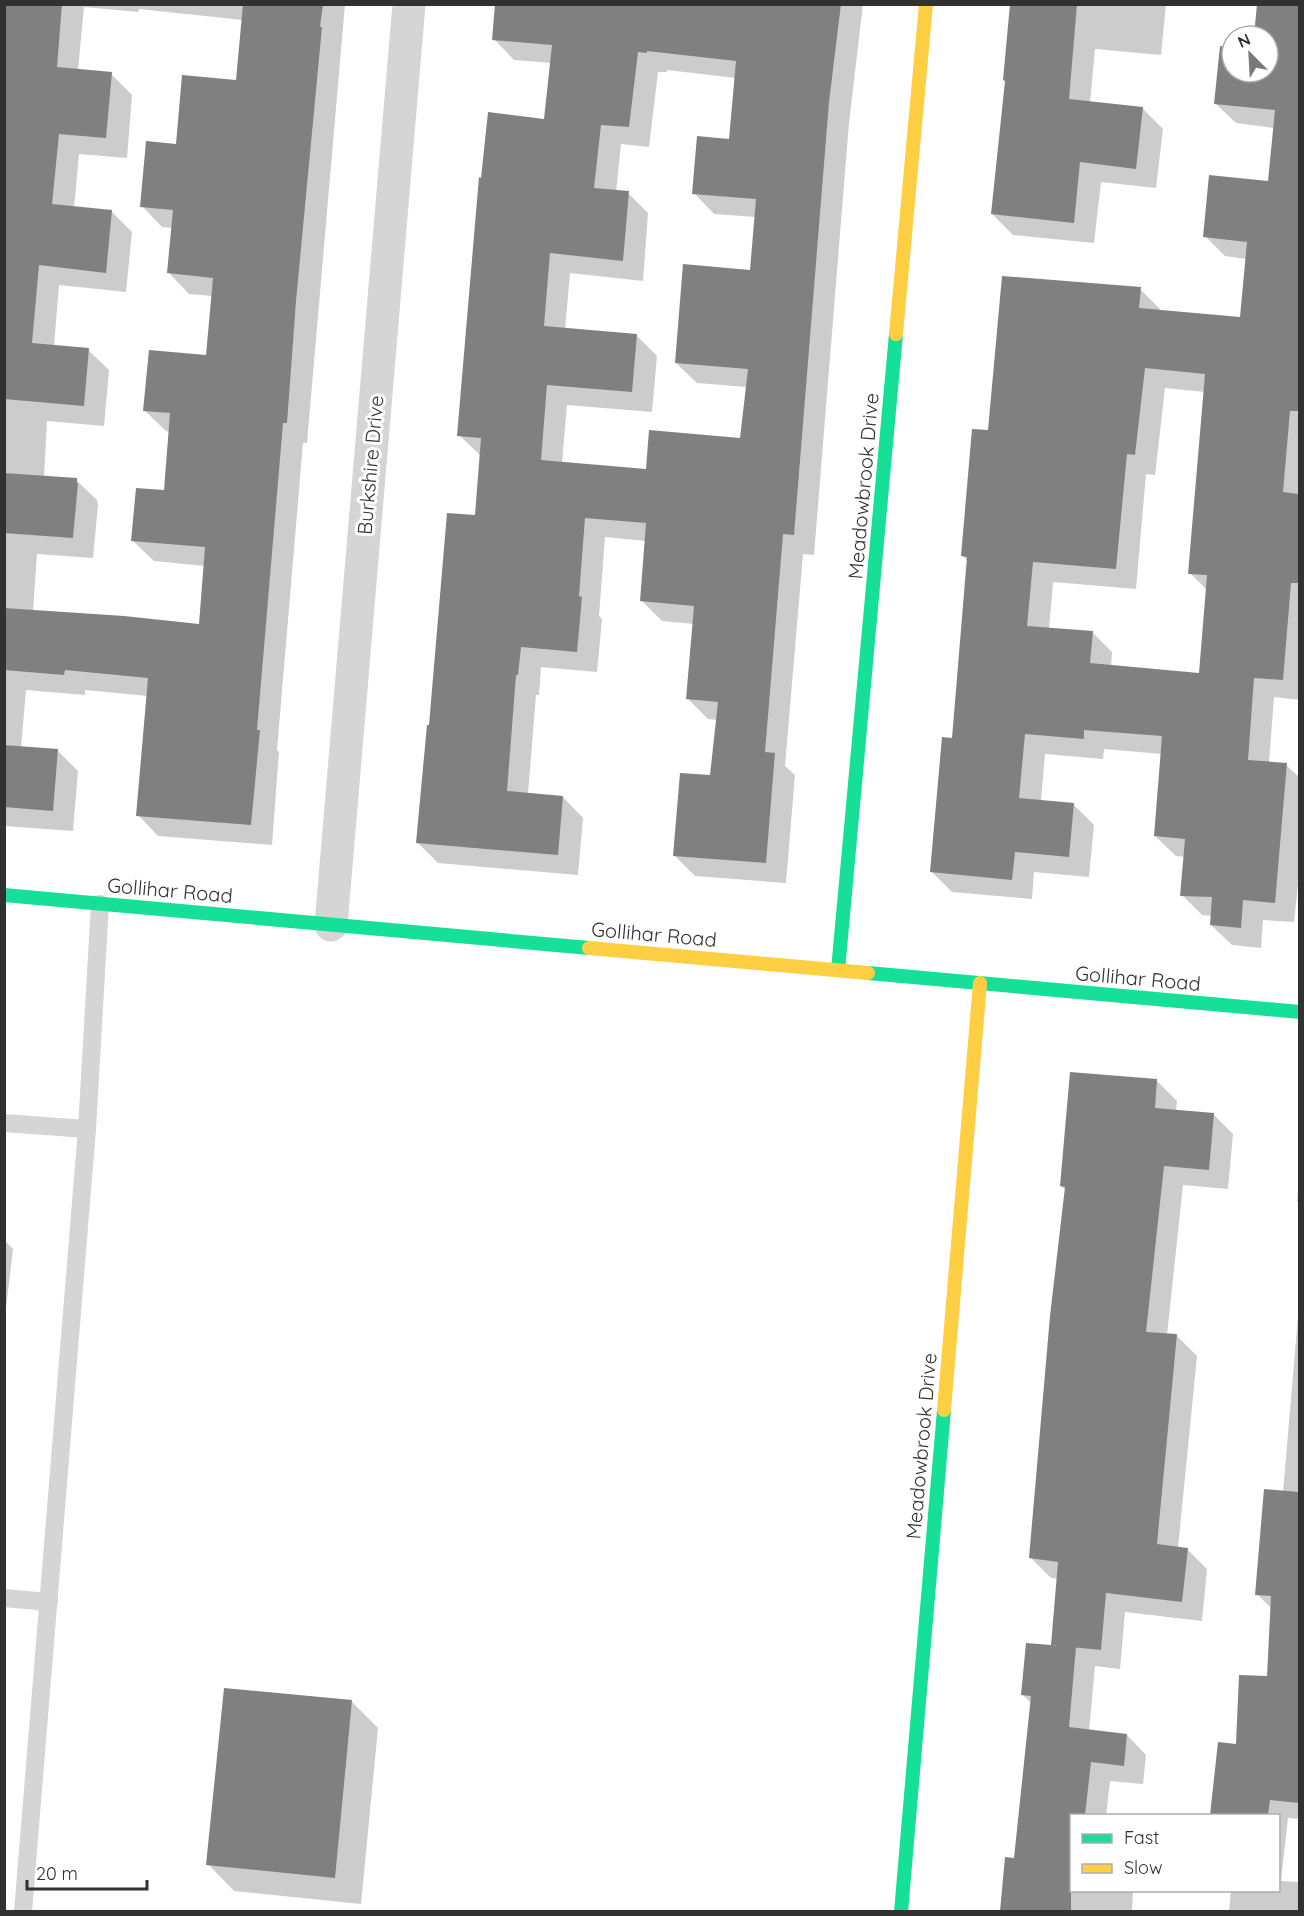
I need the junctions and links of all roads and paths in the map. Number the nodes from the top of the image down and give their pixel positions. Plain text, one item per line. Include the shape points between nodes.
1 (409, 4) edge
2 (926, 4) edge
3 (4, 895) edge
4 (100, 903) junction
5 (331, 925) junction
6 (838, 970) junction
7 (980, 983) junction
8 (1299, 1012) edge
9 (4, 1123) edge
10 (87, 1129) junction
11 (4, 1598) edge
12 (49, 1602) junction
13 (23, 1911) edge
14 (901, 1911) edge

1 - 5 street, Burkshire Drive
2 - 6 street, Meadowbrook Drive
3 - 4 street, Gollihar Road
4 - 5 street, Gollihar Road
4 - 10 lane
5 - 6 street, Gollihar Road
6 - 7 street, Gollihar Road
7 - 8 street, Gollihar Road
7 - 14 street, Meadowbrook Drive
9 - 10 lane
10 - 12 lane
11 - 12 lane
12 - 13 lane

